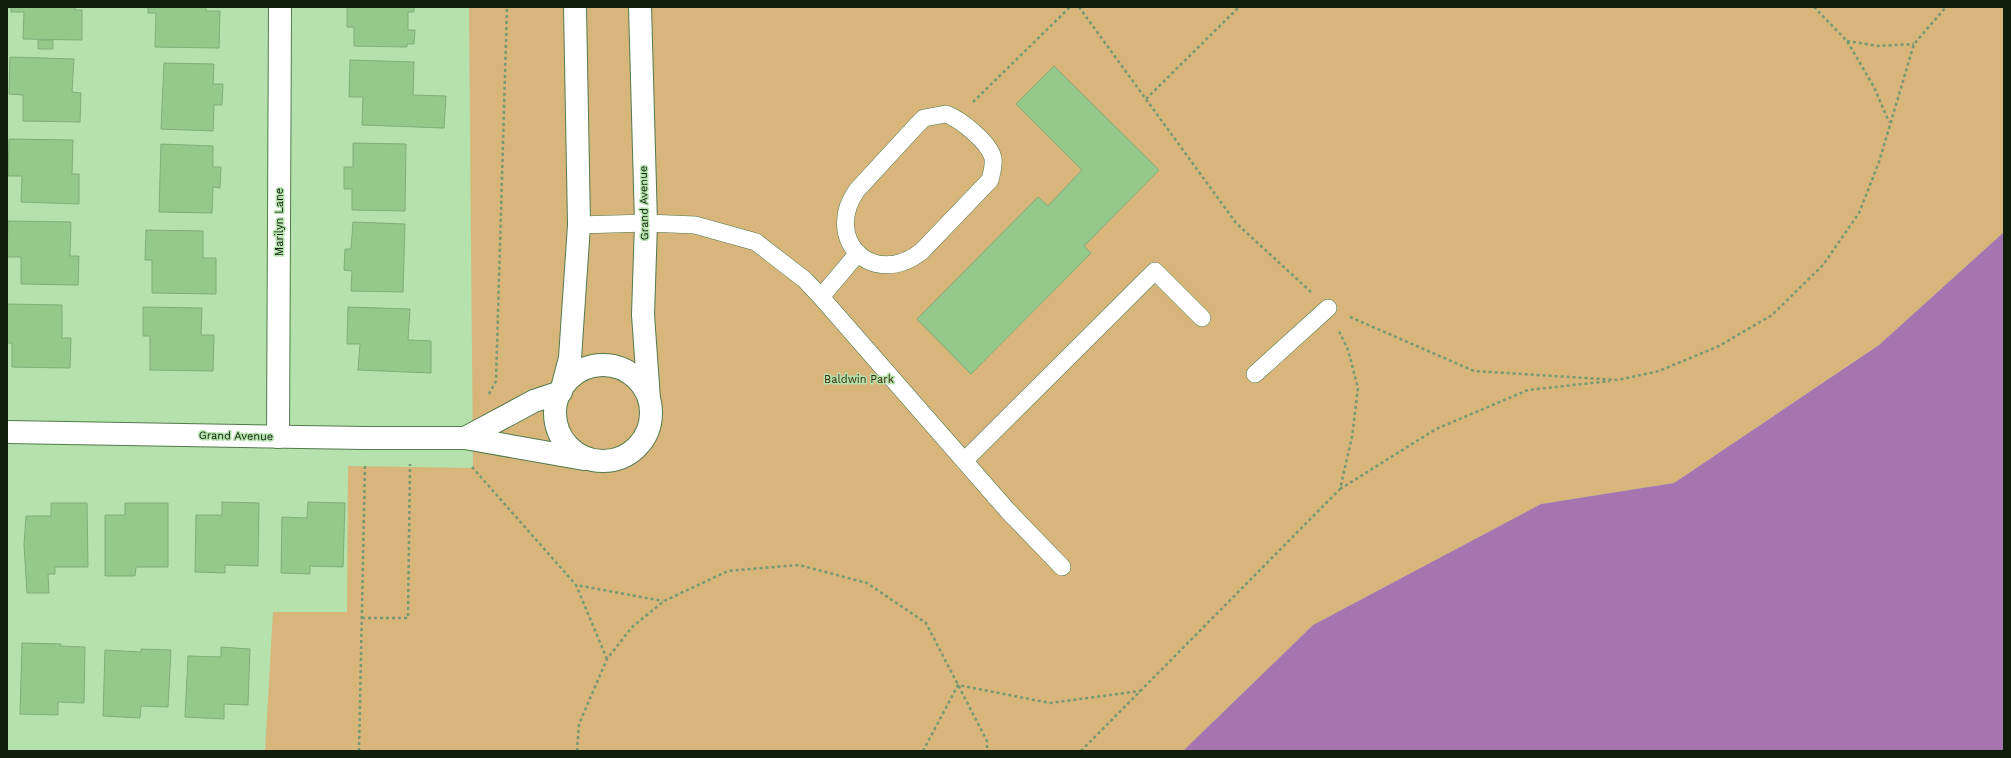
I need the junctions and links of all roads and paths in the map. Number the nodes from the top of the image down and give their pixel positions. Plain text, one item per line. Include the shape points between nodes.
1 (280, 7) edge
2 (507, 7) edge
3 (575, 7) edge
4 (640, 7) edge
5 (1070, 7) edge
6 (1239, 7) edge
7 (1814, 7) edge
8 (1946, 7) edge
9 (1847, 41) junction
10 (1914, 44) junction
11 (1146, 99) dead end
12 (957, 118) junction
13 (1890, 123) junction
14 (646, 222) junction
15 (579, 225) junction
16 (858, 253) junction
17 (821, 297) junction
18 (1328, 308) joint
19 (1202, 318) dead end
20 (1256, 374) dead end
21 (1618, 380) junction
22 (561, 392) junction
23 (649, 399) junction
24 (486, 400) dead end
25 (7, 432) edge
26 (278, 437) junction
27 (365, 438) junction
28 (411, 438) junction
29 (465, 438) junction
30 (599, 461) junction
31 (964, 461) junction
32 (1340, 490) dead end
33 (1062, 567) dead end
34 (576, 585) junction
35 (664, 601) junction
36 (362, 618) junction
37 (607, 659) junction
38 (958, 684) junction
39 (1140, 691) dead end
40 (359, 751) edge
41 (577, 751) edge
42 (923, 751) edge
43 (987, 751) edge

1 - 26 street, Marilyn Lane
2 - 24 path via 496,381
3 - 15 street, Grand Avenue
4 - 14 street, Grand Avenue
5 - 12 path
6 - 11 path
7 - 9 path
8 - 10 path
9 - 10 path via 1879,46
9 - 13 path via 1874,87
10 - 13 path
12 - 16 lane via 946,114 924,118 857,190 849,201 845,228 850,242
12 - 16 lane via 988,147 993,157 990,180 922,251 910,260 897,265 883,265 866,260
13 - 21 path via 1879,162 1858,213 1823,265 1772,315 1719,346 1659,371
14 - 15 lane
14 - 17 lane via 695,225 756,242
14 - 23 street, Grand Avenue via 643,315
15 - 22 street, Grand Avenue via 570,358
16 - 17 lane
17 - 31 lane
18 - 20 lane
18 - 21 path via 1474,371
19 - 31 lane via 1156,271
21 - 32 path via 1528,390 1436,429
22 - 23 street, Grand Avenue via 570,379 583,370 598,365 615,366 630,373 642,384
22 - 29 street, Grand Avenue via 534,401
22 - 30 street, Grand Avenue via 556,407 556,422 561,436 571,449 584,457
23 - 30 street, Grand Avenue via 652,414 648,430 640,445 614,460
25 - 26 street, Grand Avenue
26 - 27 street, Grand Avenue
27 - 28 street, Grand Avenue
27 - 36 path
28 - 29 street, Grand Avenue
28 - 36 path via 408,618
29 - 30 street, Grand Avenue
29 - 34 path via 473,468
31 - 33 lane
34 - 35 path
34 - 37 path
35 - 37 path via 632,627
35 - 38 path via 728,571 799,565 867,583 926,623
36 - 40 path
37 - 41 path via 579,724
38 - 39 path via 1050,703
38 - 42 path
38 - 43 path via 987,741

